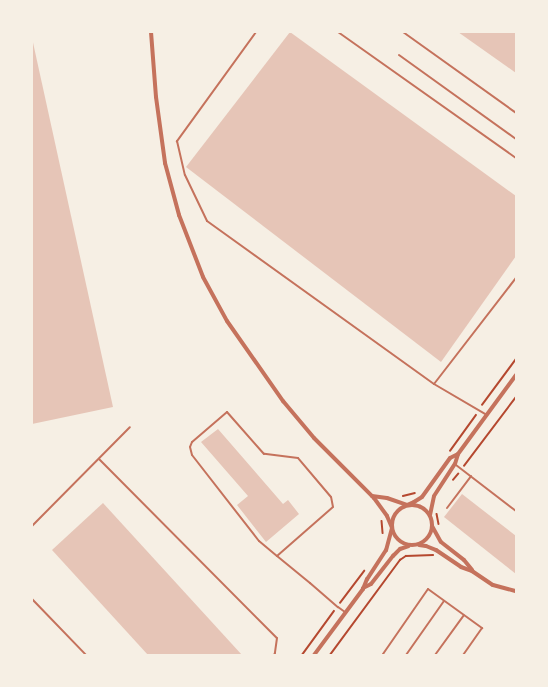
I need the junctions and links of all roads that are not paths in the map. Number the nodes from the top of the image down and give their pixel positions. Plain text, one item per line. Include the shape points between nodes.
1 (150, 32) edge
2 (256, 32) edge
3 (338, 32) edge
4 (403, 32) edge
5 (399, 55) dead end
6 (516, 113) edge
7 (516, 139) edge
8 (516, 158) edge
9 (516, 278) edge
10 (516, 375) edge
11 (434, 384) junction
12 (487, 415) junction
13 (130, 427) dead end
14 (458, 454) junction
15 (98, 459) junction
16 (455, 464) junction
17 (471, 476) junction
18 (372, 496) junction
19 (407, 505) junction
20 (447, 508) dead end
21 (516, 511) edge
22 (430, 515) junction
23 (32, 526) edge
24 (432, 526) junction
25 (392, 528) junction
26 (410, 545) junction
27 (416, 545) junction
28 (277, 556) junction
29 (472, 571) junction
30 (363, 589) junction
31 (516, 592) edge
32 (32, 598) edge
33 (444, 601) junction
34 (346, 613) junction
35 (464, 615) junction
36 (86, 655) edge
37 (274, 655) edge
38 (314, 655) edge
39 (384, 655) edge
40 (406, 655) edge
41 (435, 655) edge
42 (463, 655) edge

1 - 18 street via 165,162 179,215 203,277 228,321 283,401 314,438
2 - 11 lane via 177,142 185,175 207,220
3 - 8 lane
4 - 6 lane
5 - 7 lane
9 - 11 lane
10 - 12 street
11 - 12 lane
12 - 14 street
13 - 15 lane
14 - 16 street
14 - 19 street via 450,458 422,497
15 - 23 lane
15 - 37 lane via 277,638
16 - 17 lane
16 - 22 street via 434,496
17 - 20 lane
17 - 21 lane
18 - 19 street
18 - 25 street via 382,507
19 - 22 street via 422,507
19 - 25 street via 395,513
22 - 24 street
24 - 27 street via 429,536
24 - 29 street via 441,542 464,560
25 - 26 street via 400,542
25 - 30 street via 386,550
26 - 27 street
26 - 30 street via 400,549 371,584
27 - 29 street via 436,550 461,567
28 - 28 lane via 259,541 192,455 192,442 227,412 264,454 298,458 331,497 333,508
28 - 34 lane
29 - 31 street via 493,585
30 - 34 street
32 - 36 lane
33 - 35 lane
33 - 39 lane via 428,589
33 - 40 lane
34 - 38 street
35 - 41 lane
35 - 42 lane via 482,628

